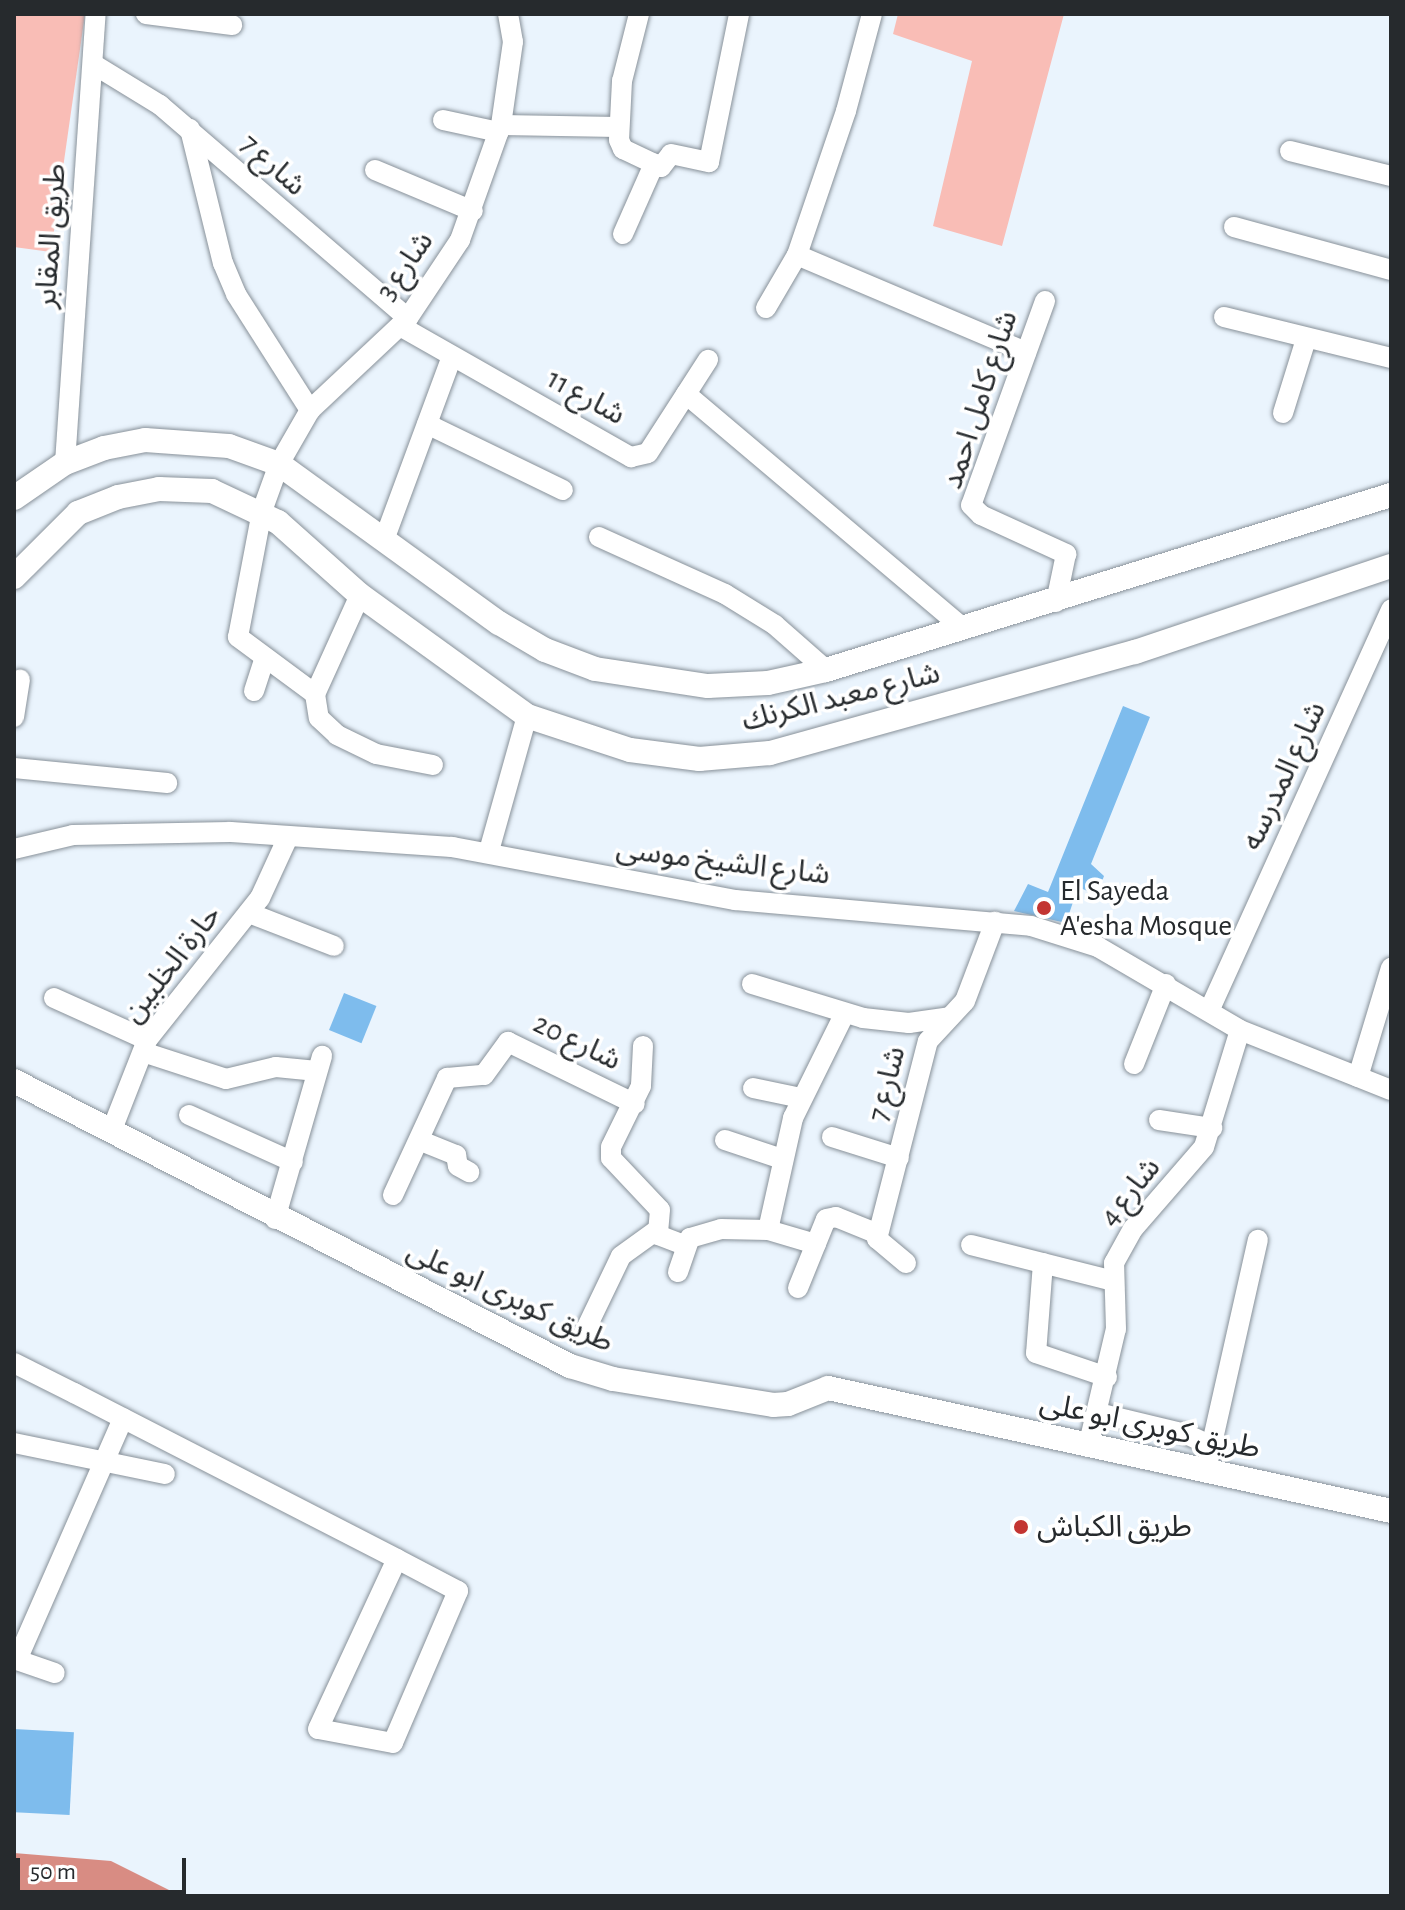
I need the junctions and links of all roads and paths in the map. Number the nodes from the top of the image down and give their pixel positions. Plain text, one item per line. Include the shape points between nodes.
1 (96, 14) edge
2 (146, 14) edge
3 (508, 14) edge
4 (639, 14) edge
5 (739, 14) edge
6 (872, 14) edge
7 (232, 25) dead end
8 (93, 64) junction
9 (443, 120) dead end
10 (618, 127) junction
11 (500, 128) junction
12 (190, 129) junction
13 (1290, 151) dead end
14 (654, 164) junction
15 (375, 170) dead end
16 (1391, 176) edge
17 (473, 211) junction
18 (1234, 227) dead end
19 (623, 234) dead end
20 (797, 255) junction
21 (1391, 270) edge
22 (1045, 301) dead end
23 (766, 308) dead end
24 (1224, 317) dead end
25 (404, 322) junction
26 (1306, 339) junction
27 (1026, 352) junction
28 (452, 356) junction
29 (1391, 358) edge
30 (708, 360) dead end
31 (686, 394) junction
32 (310, 410) junction
33 (1283, 413) dead end
34 (427, 424) junction
35 (65, 463) junction
36 (279, 464) junction
37 (563, 490) dead end
38 (1391, 495) edge
39 (14, 498) edge
40 (262, 511) junction
41 (599, 537) dead end
42 (384, 540) junction
43 (1391, 566) edge
44 (14, 577) edge
45 (360, 595) junction
46 (1056, 602) junction
47 (1391, 609) edge
48 (964, 629) junction
49 (264, 660) junction
50 (826, 670) junction
51 (20, 679) dead end
52 (254, 691) dead end
53 (315, 694) junction
54 (527, 716) junction
55 (14, 717) edge
56 (433, 765) dead end
57 (14, 768) edge
58 (167, 783) dead end
59 (288, 837) junction
60 (14, 849) edge
61 (489, 851) junction
62 (249, 913) junction
63 (995, 922) junction
64 (334, 946) dead end
65 (1391, 968) edge
66 (752, 984) dead end
67 (1166, 984) junction
68 (54, 998) dead end
69 (1209, 1011) junction
70 (845, 1013) junction
71 (951, 1016) junction
72 (1240, 1030) junction
73 (145, 1046) junction
74 (643, 1046) dead end
75 (1134, 1064) dead end
76 (1358, 1077) junction
77 (14, 1081) edge
78 (753, 1088) dead end
79 (1391, 1090) edge
80 (801, 1098) junction
81 (635, 1104) junction
82 (189, 1115) dead end
83 (1159, 1120) dead end
84 (1212, 1128) junction
85 (111, 1132) junction
86 (832, 1137) dead end
87 (725, 1140) dead end
88 (421, 1141) junction
89 (899, 1158) junction
90 (782, 1159) junction
91 (293, 1162) junction
92 (469, 1172) dead end
93 (393, 1195) dead end
94 (275, 1219) junction
95 (657, 1230) junction
96 (768, 1230) junction
97 (878, 1234) junction
98 (1258, 1240) dead end
99 (816, 1244) junction
100 (684, 1245) junction
101 (971, 1245) dead end
102 (906, 1263) dead end
103 (1043, 1263) junction
104 (678, 1272) dead end
105 (1113, 1281) junction
106 (798, 1288) dead end
107 (584, 1333) dead end
108 (14, 1363) edge
109 (1107, 1377) junction
110 (1098, 1413) junction
111 (123, 1418) junction
112 (14, 1443) edge
113 (1212, 1446) junction
114 (1088, 1447) junction
115 (102, 1462) junction
116 (1206, 1470) junction
117 (165, 1474) dead end
118 (1391, 1511) edge
119 (397, 1559) junction
120 (16, 1659) edge
121 (55, 1673) dead end

1 - 8 street, طريق المقابر
2 - 7 street
3 - 11 street, شارع 3 via 513,42
4 - 10 street via 622,81
5 - 14 street via 709,162 671,154 663,167
6 - 20 street
8 - 12 street, شارع 7
8 - 35 street, طريق المقابر
9 - 11 street
10 - 11 street
10 - 14 street via 623,149
11 - 17 street, شارع 3
12 - 25 street, شارع 7
12 - 32 street via 220,252 236,294
13 - 16 street
14 - 19 street
15 - 17 street
17 - 25 street, شارع 3 via 445,268
18 - 21 street
20 - 23 street
20 - 27 street
22 - 27 street, شارع كامل احمد
24 - 26 street
25 - 28 street, شارع 11
25 - 32 street, شارع 3
26 - 29 street
26 - 33 street
27 - 46 street, شارع كامل احمد via 971,505 981,515 1066,554
28 - 31 street, شارع 11 via 631,457 648,453
28 - 34 street
30 - 31 street, شارع 11
31 - 48 street
32 - 36 street, شارع 3
34 - 37 street
34 - 42 street
35 - 36 street, شارع معبد الكرنك via 132,442 187,439 229,446
35 - 39 street, شارع معبد الكرنك
36 - 40 street, شارع 3
36 - 42 street, شارع معبد الكرنك
38 - 46 street, شارع معبد الكرنك
40 - 44 street, شارع معبد الكرنك via 212,491 186,488 118,497 78,513
40 - 45 street, شارع معبد الكرنك
40 - 49 street, شارع 3 via 238,637
41 - 50 street via 725,594 775,625
42 - 50 street, شارع معبد الكرنك via 499,623 545,650 595,669 708,686 768,683
43 - 54 street, شارع معبد الكرنك via 1135,652 770,753 699,759 630,750
45 - 53 street
45 - 54 street, شارع معبد الكرنك
46 - 48 street, شارع معبد الكرنك
47 - 69 street, شارع المدرسه
48 - 50 street, شارع معبد الكرنك
49 - 52 street
49 - 53 street
51 - 55 street
53 - 56 street via 319,718 337,735 376,754
54 - 61 street
57 - 58 street
59 - 60 street, شارع الشيخ موسى via 73,835
59 - 61 street, شارع الشيخ موسى
59 - 62 street, حارة الخلبين
61 - 63 street, شارع الشيخ موسى via 735,900
62 - 64 street
62 - 73 street, حارة الخلبين via 188,994 169,1007
63 - 67 street, شارع الشيخ موسى via 1031,926 1098,947
63 - 71 street, شارع 7 via 965,1001
65 - 76 street
66 - 70 street
67 - 69 street, شارع الشيخ موسى
67 - 75 street
68 - 73 street
69 - 72 street, شارع الشيخ موسى
70 - 71 street via 909,1023
70 - 80 street
71 - 89 street, شارع 7 via 928,1041
72 - 76 street, شارع الشيخ موسى
72 - 84 street, شارع 4
73 - 85 street, حارة الخلبين
73 - 91 street via 226,1079 319,1064
74 - 81 street
76 - 79 street, شارع الشيخ موسى
77 - 85 street, طريق كوبرى ابو على
78 - 80 street
80 - 90 street
81 - 88 street, شارع 20 via 508,1042 484,1075 447,1078
81 - 95 street via 610,1152 660,1210
82 - 91 street
83 - 84 street
84 - 105 street, شارع 4 via 1193,1164 1122,1245
85 - 94 street, طريق كوبرى ابو على
86 - 89 street
87 - 90 street
88 - 92 street via 456,1155 458,1166
88 - 93 street, شارع 20
89 - 97 street, شارع 7
90 - 96 street
91 - 94 street
94 - 114 street, طريق كوبرى ابو على via 530,1347 613,1379 781,1405 828,1388
95 - 100 street
95 - 107 street via 621,1256
96 - 99 street
96 - 100 street via 721,1229 699,1234
97 - 99 street via 831,1216
97 - 102 street via 881,1246
98 - 113 street
99 - 106 street
100 - 104 street
101 - 103 street
103 - 105 street
103 - 109 street via 1036,1353
105 - 109 street, شارع 4 via 1116,1329
108 - 111 street
109 - 110 street, شارع 4
110 - 113 street via 1186,1434
110 - 114 street, شارع 4
111 - 115 street
111 - 119 street
112 - 115 street
113 - 116 street
114 - 116 street, طريق كوبرى ابو على
115 - 117 street
115 - 120 street
116 - 118 street, طريق كوبرى ابو على
119 - 119 street via 458,1591 393,1743 318,1729
120 - 121 street

